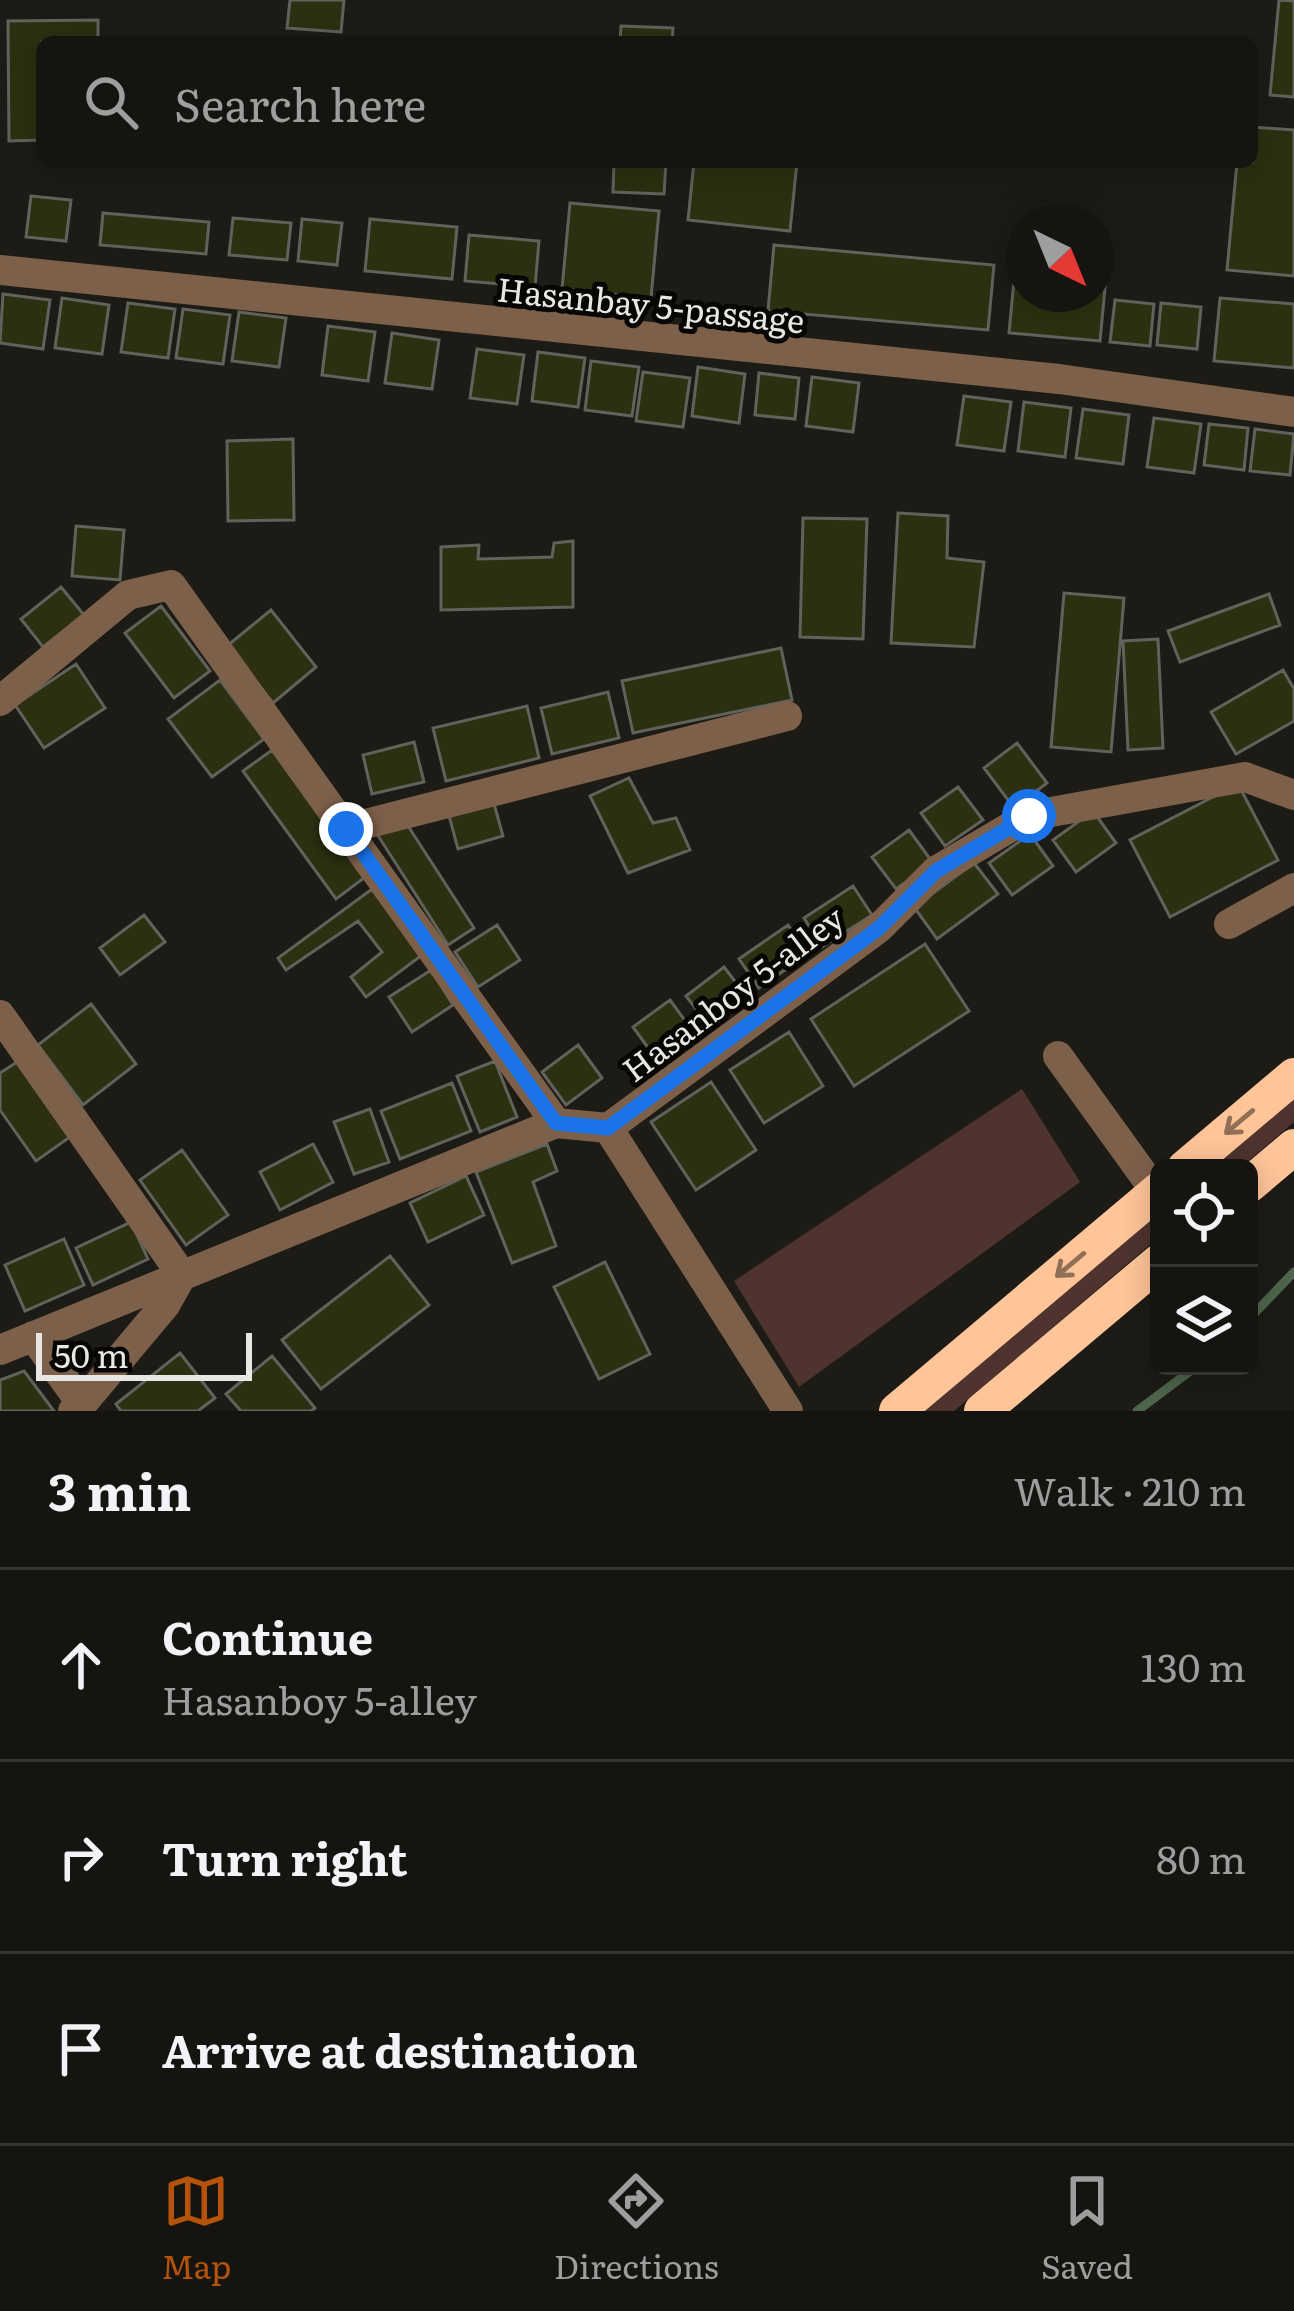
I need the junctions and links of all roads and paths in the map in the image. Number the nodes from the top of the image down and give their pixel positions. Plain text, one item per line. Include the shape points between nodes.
1 (0, 269) edge
2 (1294, 412) edge
3 (0, 701) edge
4 (787, 716) dead end
5 (1294, 795) edge
6 (346, 829) junction
7 (1294, 889) edge
8 (1229, 924) dead end
9 (0, 1015) edge
10 (1058, 1056) dead end
11 (1294, 1076) edge
12 (556, 1123) junction
13 (608, 1128) junction
14 (1294, 1147) edge
15 (1196, 1159) edge
16 (1258, 1178) edge
17 (1150, 1180) edge
18 (1150, 1198) edge
19 (1153, 1267) edge
20 (182, 1275) junction
21 (33, 1336) junction
22 (0, 1350) edge
23 (78, 1407) edge
24 (788, 1411) edge
25 (897, 1411) edge
26 (982, 1411) edge

1 - 2 street, Hasanbay 5-passage via 1059,379
3 - 6 street via 128,596 171,585
4 - 6 street
5 - 13 street, Hasanboy 5-alley via 1245,777 1029,816 936,871 879,928
6 - 12 street
7 - 8 street
9 - 20 street
10 - 17 street
11 -> 15 highway
12 - 13 street, Hasanboy 5-alley
12 - 20 street, Hasanboy 5-alley
13 - 24 street
14 - 16 highway
18 -> 25 highway
19 - 26 highway
20 - 21 street, Hasanboy 5-alley
20 - 23 street
21 - 22 street, Hasanboy 5-alley
21 - 23 street

